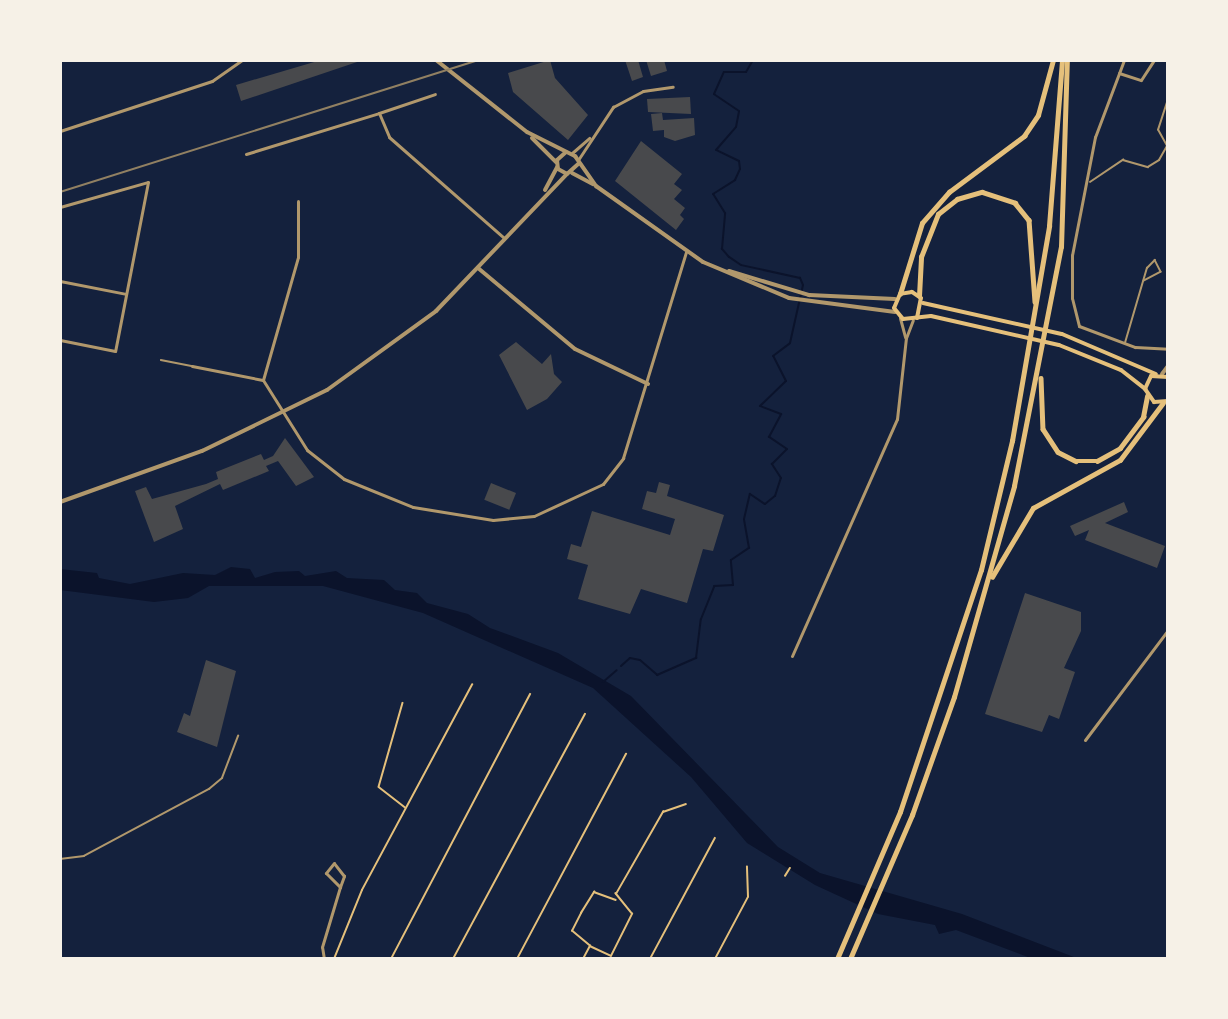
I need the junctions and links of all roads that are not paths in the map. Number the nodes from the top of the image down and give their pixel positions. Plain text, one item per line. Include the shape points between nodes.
1 (242, 60) edge
2 (436, 60) edge
3 (1053, 60) edge
4 (1062, 60) edge
5 (1067, 60) edge
6 (1124, 60) edge
7 (1154, 60) edge
8 (1119, 74) junction
9 (673, 87) dead end
10 (435, 94) dead end
11 (1168, 99) edge
12 (379, 113) junction
13 (60, 131) edge
14 (527, 132) junction
15 (590, 137) junction
16 (569, 153) junction
17 (246, 154) dead end
18 (578, 162) junction
19 (557, 164) junction
20 (569, 173) junction
21 (1090, 182) junction
22 (596, 186) junction
23 (545, 191) junction
24 (298, 201) dead end
25 (60, 207) edge
26 (504, 238) junction
27 (686, 252) junction
28 (703, 261) junction
29 (478, 268) junction
30 (60, 281) edge
31 (1144, 281) junction
32 (126, 294) junction
33 (900, 294) junction
34 (919, 296) junction
35 (895, 299) junction
36 (923, 303) junction
37 (1036, 309) junction
38 (895, 312) junction
39 (900, 318) junction
40 (915, 319) junction
41 (906, 338) junction
42 (60, 340) edge
43 (1125, 343) junction
44 (1168, 349) edge
45 (161, 360) dead end
46 (192, 366) joint
47 (1042, 366) junction
48 (1168, 366) edge
49 (1156, 374) junction
50 (1162, 374) junction
51 (1168, 376) edge
52 (263, 380) junction
53 (648, 384) junction
54 (1145, 389) junction
55 (1147, 396) junction
56 (1165, 402) edge
57 (286, 413) junction
58 (60, 502) edge
59 (989, 582) junction
60 (1168, 630) edge
61 (792, 656) dead end
62 (238, 736) dead end
63 (1085, 740) dead end
64 (60, 859) edge
65 (340, 887) junction
66 (851, 957) edge
67 (324, 959) edge
68 (837, 959) edge

1 - 13 street via 202,85
2 - 14 street
3 - 33 main road via 1038,115 1024,136 949,192 922,224
4 - 37 main road via 1050,215
5 - 47 main road via 1067,168
6 - 8 street
7 - 8 street via 1141,80
8 - 21 street via 1095,136
9 - 15 street via 628,96
10 - 12 street
11 - 21 lane via 1158,130 1167,146 1159,160 1148,167 1123,160
12 - 17 street
12 - 26 street via 389,137
14 - 16 street
14 - 19 street
15 - 16 street
15 - 18 street
16 - 18 street
16 - 19 street
18 - 20 street
18 - 22 street
19 - 20 street
19 - 23 street
20 - 22 street
20 - 23 street
21 - 43 street via 1072,255 1075,316 1079,326
22 - 27 street
23 - 26 street
24 - 52 street via 298,256
25 - 32 street via 148,182
26 - 29 street
27 - 28 street
27 - 53 street
28 - 35 street via 809,295
28 - 38 street via 807,303
29 - 53 street via 575,349
29 - 57 street via 436,311 378,355
30 - 32 street
31 - 31 lane via 1161,272 1155,260 1150,261
31 - 43 lane
32 - 42 street via 115,351
33 - 34 main road
33 - 35 main road
34 - 36 main road
34 - 37 main road via 921,257 938,214 957,199 982,192 1006,197 1029,220
35 - 38 main road
36 - 40 main road
36 - 49 main road via 1062,334
37 - 68 main road via 969,612 885,851
38 - 39 main road
39 - 40 main road
39 - 41 street
40 - 41 street
40 - 54 main road via 1059,345 1120,370
41 - 61 street via 897,419
43 - 44 street
45 - 46 lane
46 - 52 street
47 - 55 main road via 1043,429 1068,459 1090,462 1114,453 1139,424
47 - 59 main road
48 - 50 street
49 - 50 main road
49 - 54 main road
50 - 51 main road
52 - 57 street
53 - 57 street via 630,444 603,484 556,509 493,520 413,507 344,479 308,450
54 - 55 main road
55 - 56 main road
56 - 59 main road via 1120,460 1033,508
57 - 58 street via 202,451
59 - 66 main road via 895,855
60 - 63 street
62 - 64 lane via 222,778 209,789 84,856
65 - 65 street via 344,876 334,862 326,873
65 - 67 street via 322,947

